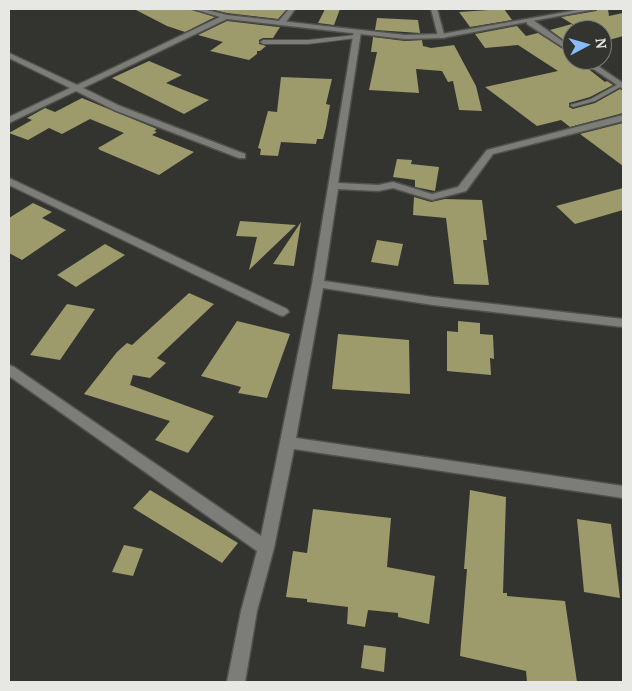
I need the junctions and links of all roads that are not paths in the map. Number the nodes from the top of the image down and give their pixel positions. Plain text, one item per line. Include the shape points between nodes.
1 (196, 9) edge
2 (292, 9) edge
3 (434, 9) edge
4 (594, 9) edge
5 (227, 17) junction
6 (530, 22) junction
7 (281, 23) junction
8 (356, 35) junction
9 (442, 36) junction
10 (263, 42) dead end
11 (562, 44) edge
12 (9, 55) edge
13 (599, 70) edge
14 (622, 86) edge
15 (76, 89) junction
16 (573, 105) dead end
17 (623, 118) edge
18 (9, 120) edge
19 (242, 156) dead end
20 (9, 181) edge
21 (333, 186) junction
22 (318, 284) junction
23 (283, 312) dead end
24 (623, 323) edge
25 (9, 370) edge
26 (288, 443) junction
27 (623, 492) edge
28 (266, 548) junction
29 (236, 682) edge

1 - 5 street
2 - 7 street
3 - 9 street
4 - 6 street
5 - 7 street
5 - 15 street
6 - 9 street
6 - 11 street
7 - 8 street
8 - 9 street
8 - 10 lane via 308,42
8 - 21 street
12 - 15 street
13 - 14 street
14 - 16 lane via 593,100
15 - 18 street
15 - 19 street
17 - 21 street via 490,152 462,188 432,196 393,185 378,188
20 - 23 street
21 - 22 street
22 - 24 street
22 - 26 street
25 - 28 street
26 - 27 street
26 - 28 street
28 - 29 street via 249,611

